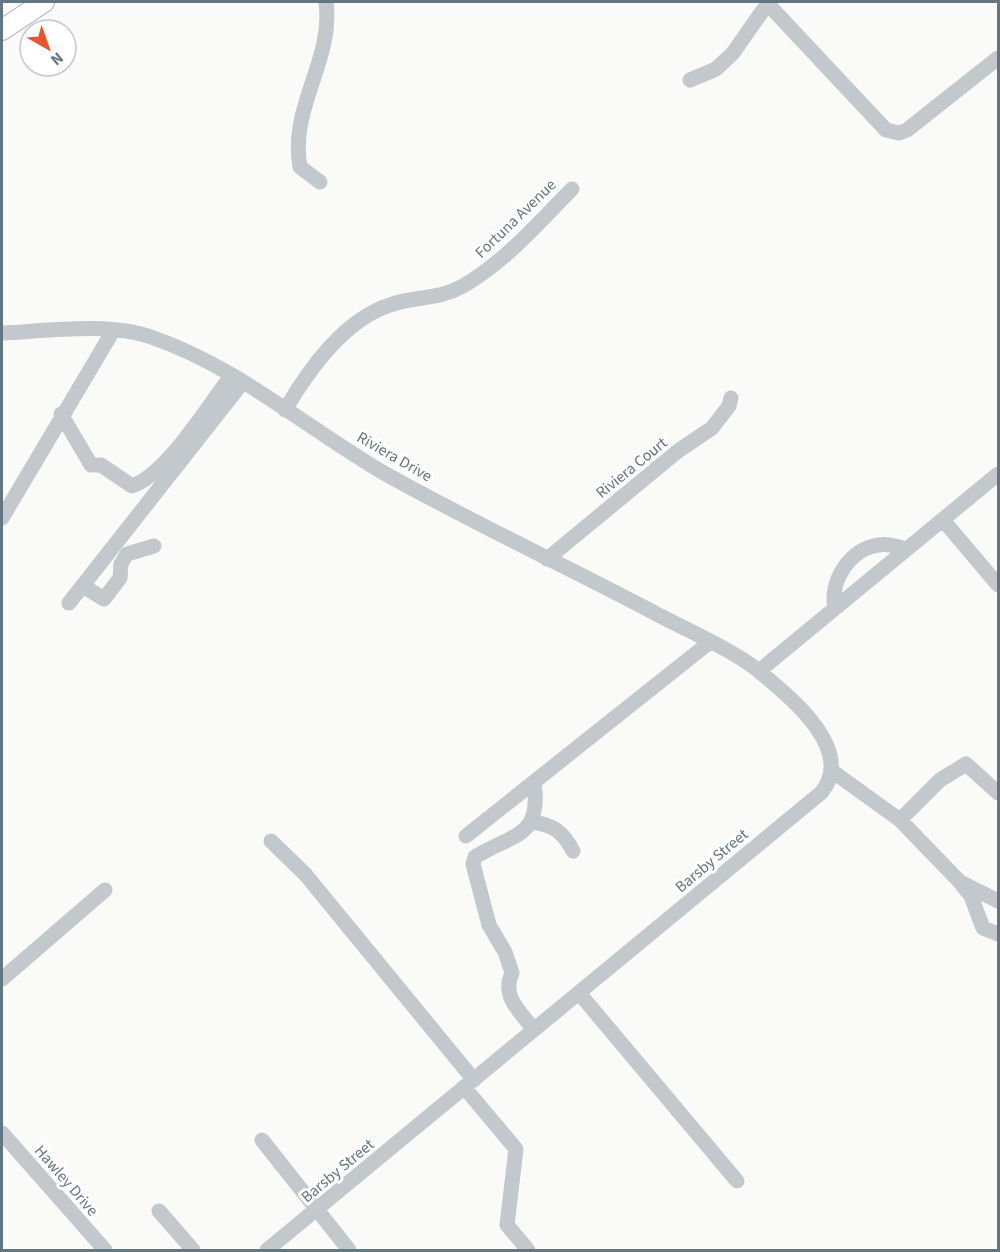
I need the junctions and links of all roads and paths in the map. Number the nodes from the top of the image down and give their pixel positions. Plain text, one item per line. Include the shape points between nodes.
1 (44, 2) edge
2 (326, 2) edge
3 (767, 2) edge
4 (2, 30) edge
5 (999, 58) edge
6 (690, 80) dead end
7 (320, 182) dead end
8 (572, 189) dead end
9 (113, 331) junction
10 (2, 333) edge
11 (237, 380) junction
12 (731, 398) dead end
13 (285, 410) junction
14 (61, 414) junction
15 (999, 474) edge
16 (2, 518) edge
17 (943, 520) junction
18 (114, 546) junction
19 (154, 546) dead end
20 (907, 549) junction
21 (127, 554) junction
22 (547, 559) junction
23 (999, 585) edge
24 (83, 586) junction
25 (69, 603) dead end
26 (835, 608) junction
27 (710, 642) junction
28 (759, 671) junction
29 (832, 771) junction
30 (534, 782) junction
31 (999, 793) edge
32 (900, 820) junction
33 (532, 822) junction
34 (466, 836) dead end
35 (271, 841) dead end
36 (573, 851) dead end
37 (960, 882) junction
38 (105, 890) dead end
39 (999, 901) edge
40 (999, 934) edge
41 (2, 979) edge
42 (579, 993) junction
43 (534, 1030) junction
44 (469, 1084) junction
45 (2, 1133) edge
46 (262, 1140) dead end
47 (737, 1181) dead end
48 (316, 1210) junction
49 (159, 1211) dead end
50 (105, 1251) edge
51 (193, 1251) edge
52 (267, 1251) edge
53 (349, 1251) edge
54 (528, 1251) edge

1 - 4 main road
2 - 7 street via 322,55 302,110 296,147 300,167
3 - 5 street via 886,130 907,130
3 - 6 street via 733,53 716,69
8 - 13 street, Fortuna Avenue via 496,265 461,287 427,300 386,306 356,323 302,381
9 - 10 street, Riviera Drive
9 - 11 street, Riviera Drive via 148,335 194,353
9 - 14 street
11 - 13 street, Riviera Drive
11 - 14 street via 165,462 146,481 132,486 101,465 91,465
11 - 18 street
12 - 22 street, Riviera Court via 712,428 678,451
13 - 22 street, Riviera Drive via 384,472
14 - 16 street
15 - 17 street
17 - 20 street
17 - 23 street
18 - 21 street
18 - 24 street
19 - 21 street
20 - 26 street
20 - 26 street via 876,545 850,560 833,589
21 - 24 street via 120,578 104,599
22 - 27 street, Riviera Drive
24 - 25 street
26 - 28 street
27 - 28 street, Riviera Drive
27 - 30 street
28 - 29 street via 823,736 830,751
29 - 32 street
29 - 42 street, Barsby Street via 830,783 822,792
30 - 33 street via 536,811
30 - 34 street
31 - 32 street via 966,764 940,780
32 - 37 street
33 - 36 street via 556,827
33 - 43 street via 511,839 475,857 472,864 489,925 512,973 508,994
35 - 44 street via 305,874
37 - 39 street
37 - 40 street via 971,896 983,928
38 - 41 street
42 - 43 street, Barsby Street
42 - 47 street
43 - 44 street, Barsby Street
44 - 48 street, Barsby Street
44 - 54 street via 516,1149 507,1226
45 - 50 street, Hawley Drive
46 - 48 street
48 - 52 street, Barsby Street
48 - 53 street
49 - 51 street

